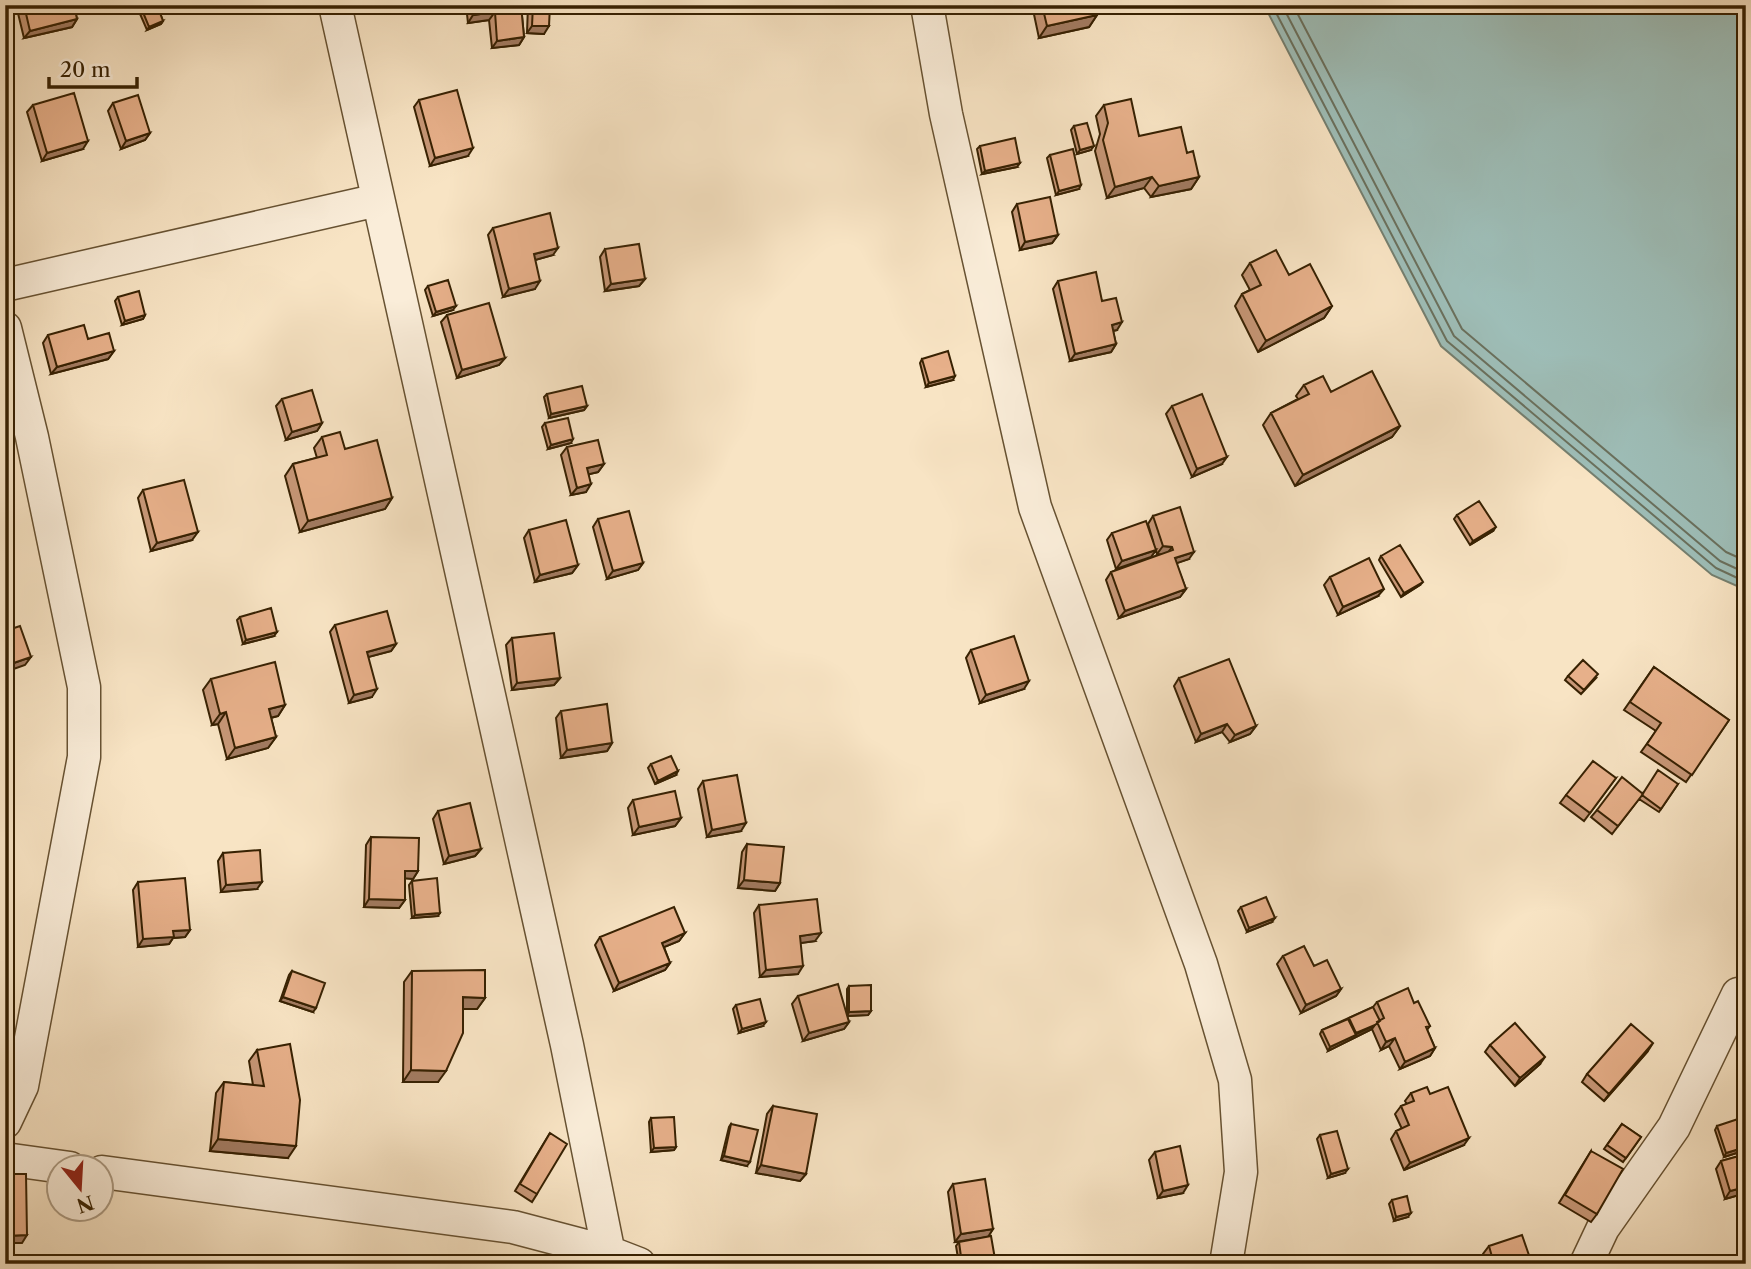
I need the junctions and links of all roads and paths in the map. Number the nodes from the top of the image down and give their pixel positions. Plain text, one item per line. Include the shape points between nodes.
1 (335, 5) edge
2 (927, 5) edge
3 (378, 200) junction
4 (5, 285) edge
5 (5, 328) edge
6 (18, 439) edge
7 (1738, 994) dead end
8 (5, 1122) edge
9 (5, 1159) edge
10 (46, 1164) edge
11 (116, 1174) edge
12 (610, 1258) edge
13 (639, 1264) edge
14 (1226, 1264) edge
15 (1586, 1264) edge

1 - 3 street
2 - 14 street via 946,114 1035,507 1202,964 1235,1080 1241,1172
3 - 4 street
3 - 12 street via 568,1045
5 - 6 street
6 - 8 street via 84,687 84,757 22,1086
7 - 15 street via 1674,1127 1602,1228
9 - 10 street
11 - 12 street via 513,1227
12 - 13 street

